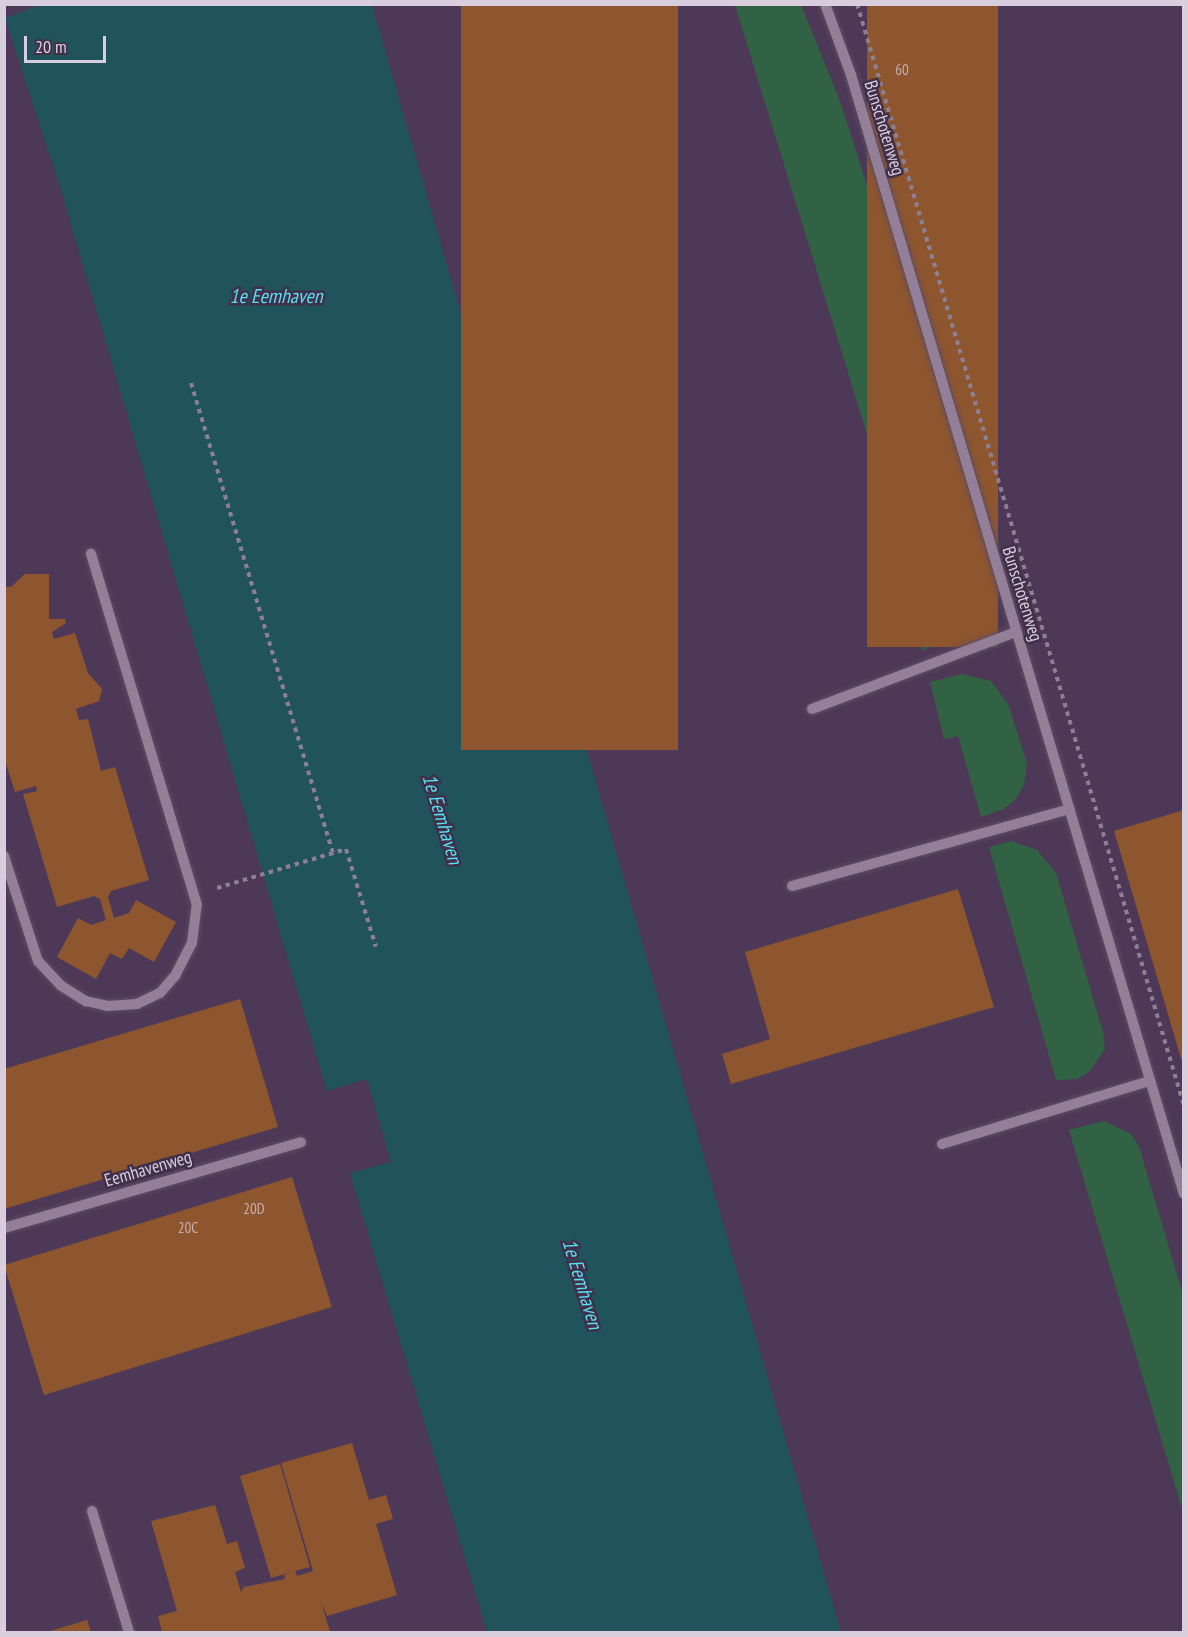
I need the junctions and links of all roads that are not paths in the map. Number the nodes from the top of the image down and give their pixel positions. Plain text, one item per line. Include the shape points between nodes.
1 (825, 4) edge
2 (92, 554) dead end
3 (1016, 632) junction
4 (812, 709) dead end
5 (1070, 810) junction
6 (4, 856) edge
7 (792, 886) dead end
8 (1150, 1081) junction
9 (301, 1142) dead end
10 (942, 1144) dead end
11 (1184, 1194) edge
12 (4, 1228) edge
13 (92, 1510) dead end
14 (129, 1632) edge

1 - 3 street, Bunschotenweg via 851,75
2 - 6 street via 197,905 192,943 175,976 160,993 137,1004 107,1006 86,1001 60,985 38,961
3 - 4 street
3 - 5 street, Bunschotenweg
5 - 7 street
5 - 8 street, Bunschotenweg
8 - 10 street
8 - 11 street, Bunschotenweg
9 - 12 street, Eemhavenweg
13 - 14 street

